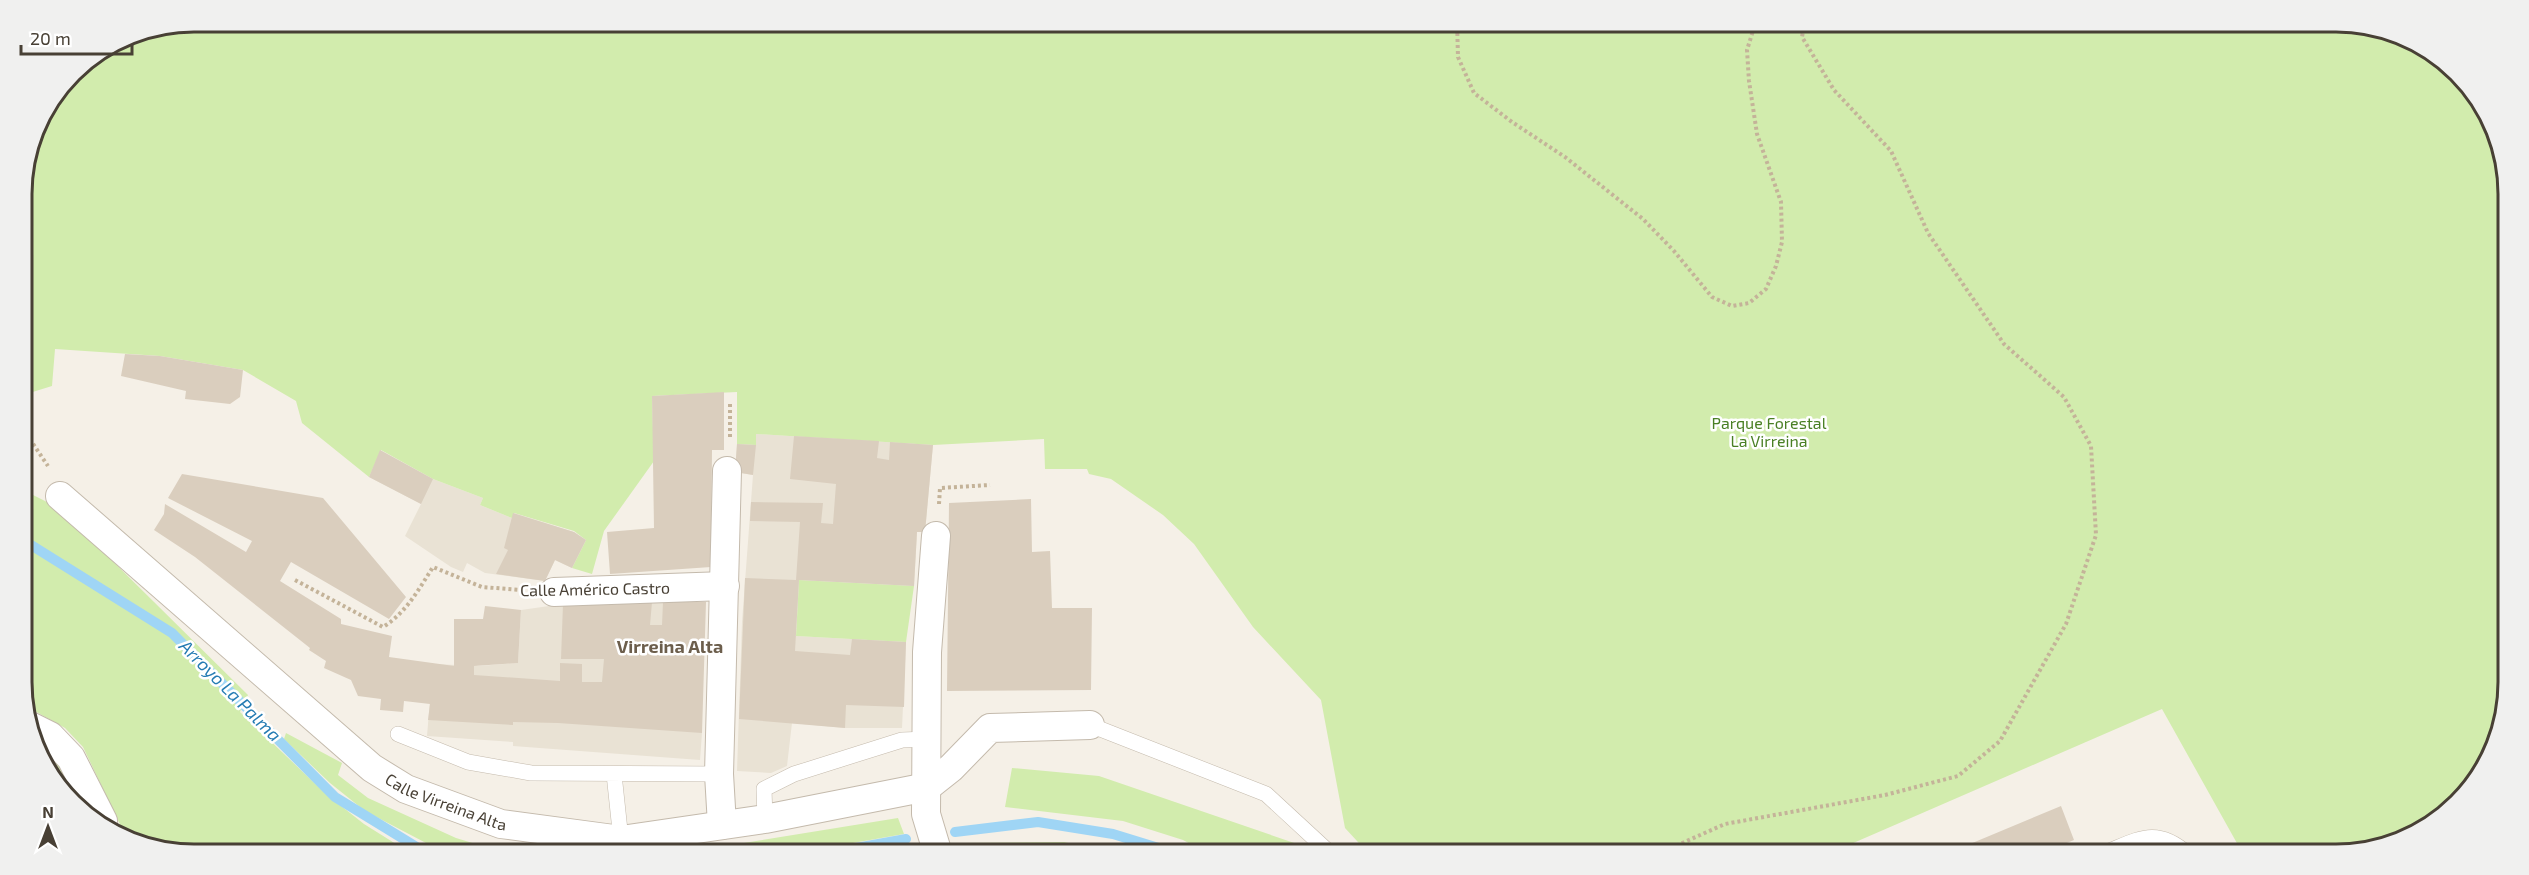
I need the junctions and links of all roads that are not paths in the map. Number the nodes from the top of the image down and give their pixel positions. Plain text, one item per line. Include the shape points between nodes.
1 (727, 471) dead end
2 (60, 496) road end
3 (936, 536) dead end
4 (725, 586) junction
5 (554, 592) road end
6 (1090, 725) joint
7 (39, 731) edge
8 (398, 734) dead end
9 (928, 740) junction
10 (615, 774) junction
11 (719, 774) junction
12 (927, 787) junction
13 (98, 812) edge
14 (765, 819) junction
15 (722, 825) junction
16 (621, 840) junction
17 (1319, 843) edge
18 (2129, 843) edge
19 (2173, 843) edge
20 (935, 844) edge

1 - 4 street
2 - 16 street, Calle Virreina Alta via 364,761 406,789 501,824
3 - 9 street via 927,652
4 - 5 street, Calle Américo Castro
4 - 11 street
6 - 12 street, Calle Virreina Alta via 990,728
6 - 17 lane via 1266,794
7 - 13 street via 71,758
8 - 10 lane via 468,762 531,773
9 - 12 street
9 - 14 lane via 902,740 794,774 765,789
10 - 11 lane
10 - 16 lane
11 - 15 street
12 - 14 street, Calle Virreina Alta
12 - 20 street via 926,814
14 - 15 street, Calle Virreina Alta
15 - 16 street, Calle Virreina Alta
18 - 19 lane via 2149,835

